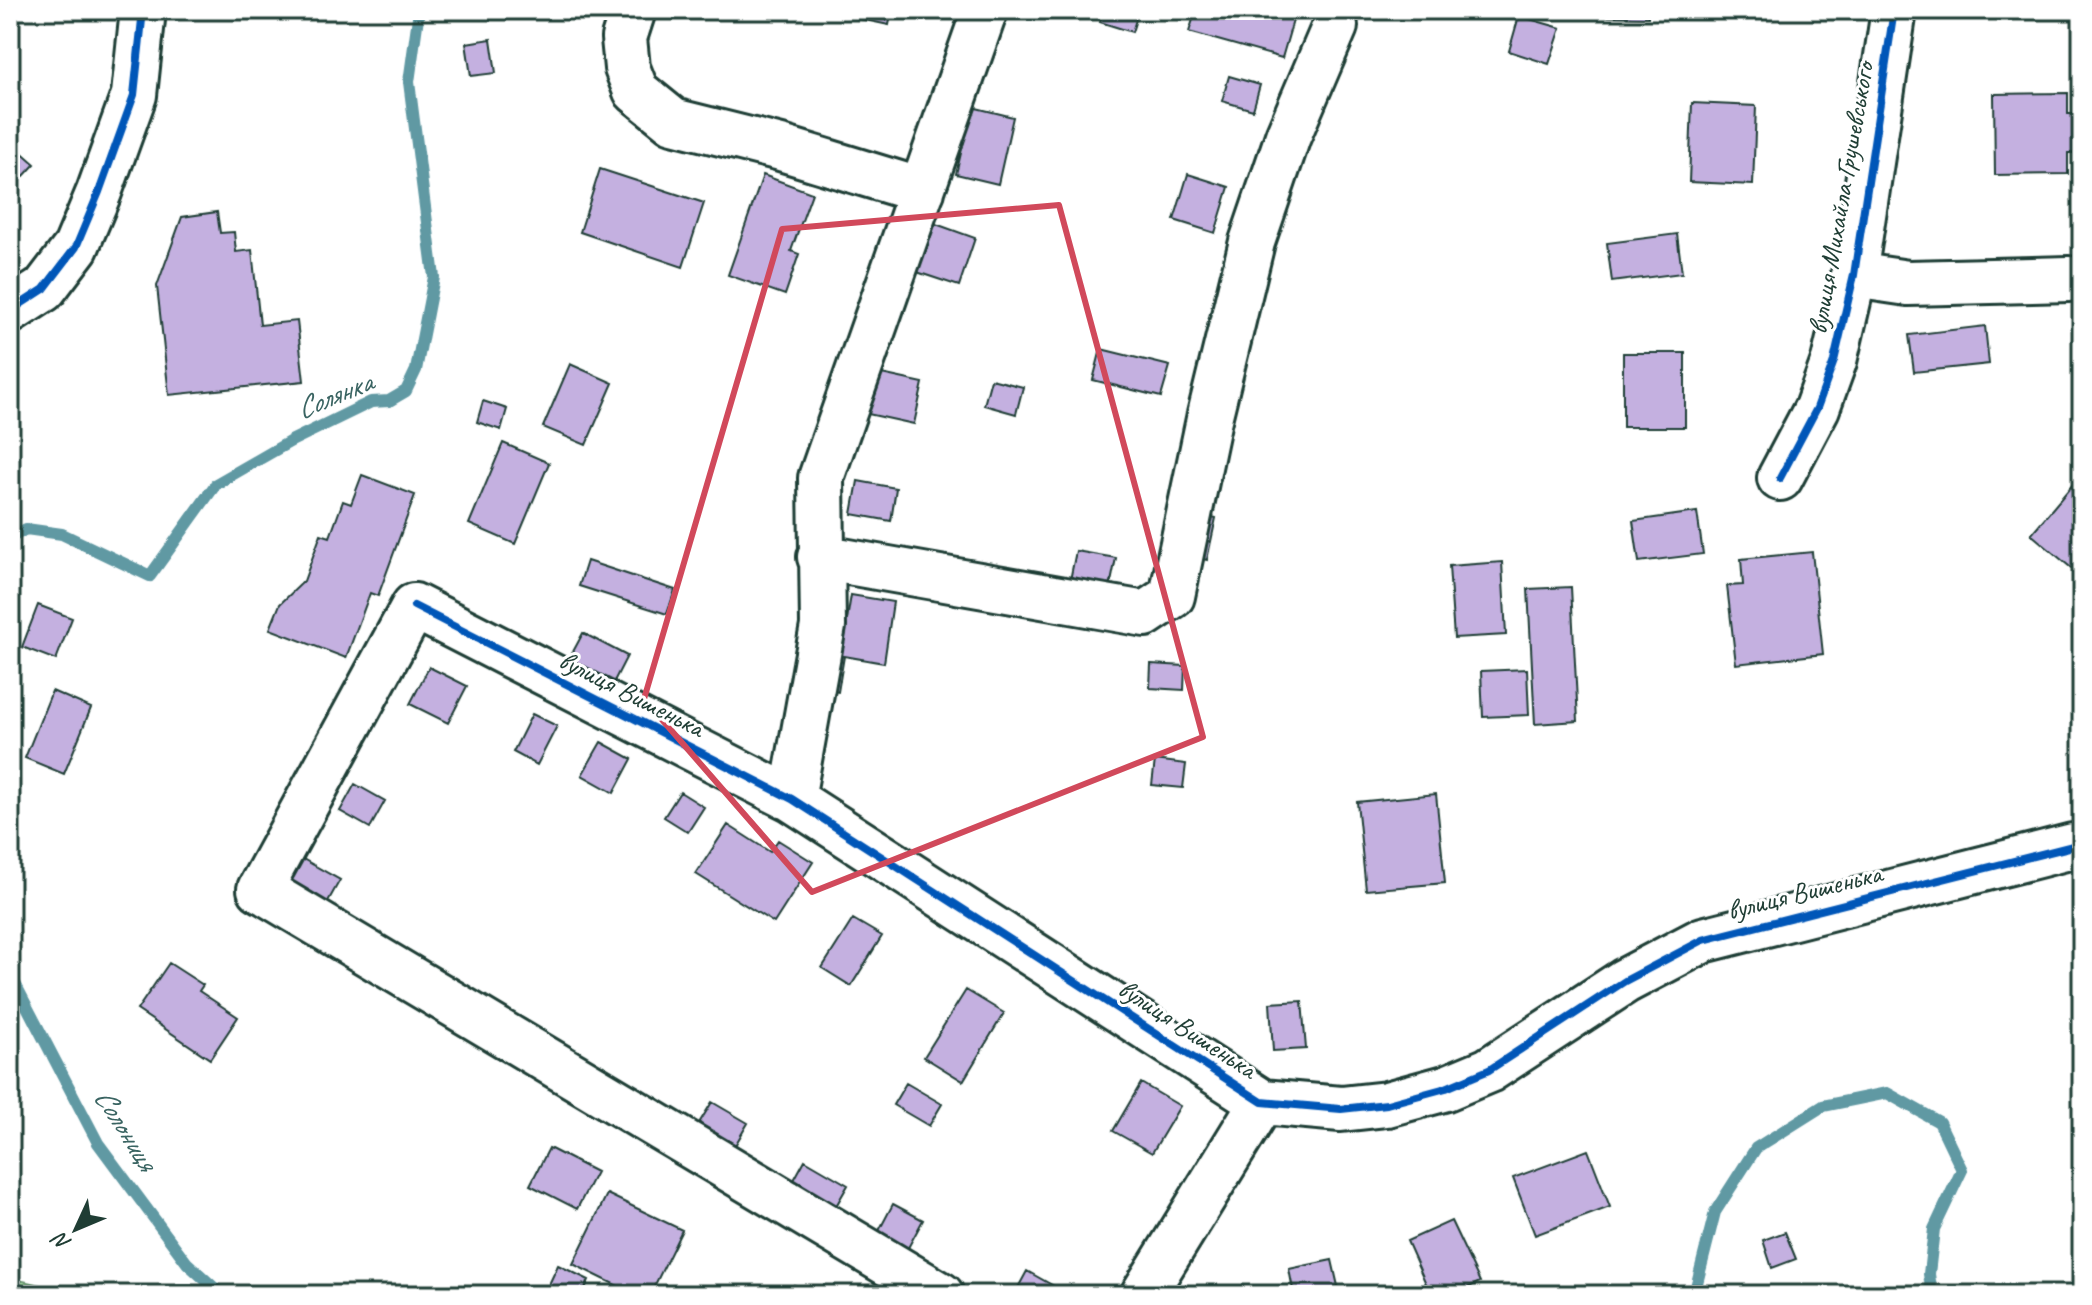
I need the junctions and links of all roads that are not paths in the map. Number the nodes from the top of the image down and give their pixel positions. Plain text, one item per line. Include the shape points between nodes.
1 (143, 10) edge
2 (633, 10) edge
3 (985, 10) edge
4 (1894, 10) edge
5 (1335, 26) dead end
6 (922, 191) junction
7 (1854, 275) junction
8 (2069, 279) dead end
9 (10, 311) edge
10 (1780, 478) dead end
11 (820, 557) junction
12 (792, 799) junction
13 (2082, 847) edge
14 (1262, 1102) junction
15 (941, 1295) edge
16 (1143, 1295) edge

1 - 9 street via 134,95 76,247 44,289
2 - 6 street via 624,38 627,68 636,91 673,121
3 - 6 street
4 - 7 street, вулиця Михайла Грушевського
5 - 11 street via 1288,136 1252,242 1172,596 1145,614
6 - 11 street via 821,478
7 - 8 street via 1908,283
7 - 10 street, вулиця Михайла Грушевського via 1817,408
11 - 12 street via 823,626
12 - 14 street, вулиця Вишенька
12 - 15 street, вулиця Вишенька via 414,606 260,889
13 - 14 street, вулиця Вишенька via 1703,940 1625,981 1489,1070 1446,1088 1387,1104 1341,1109
14 - 16 street

